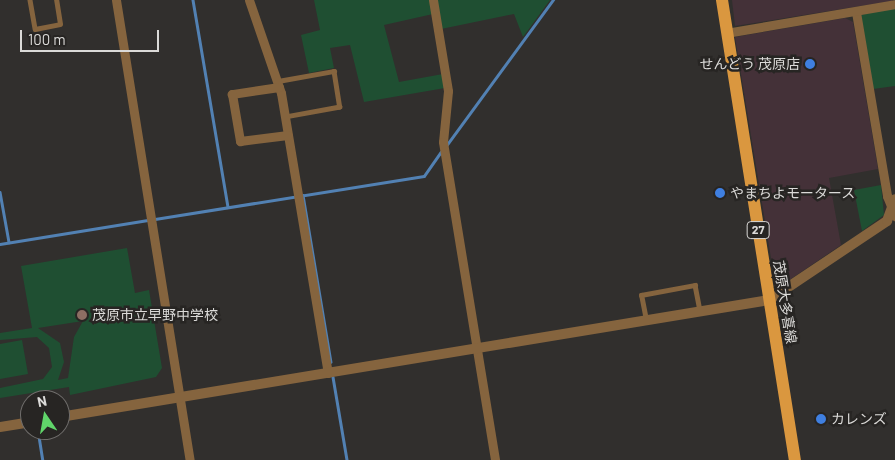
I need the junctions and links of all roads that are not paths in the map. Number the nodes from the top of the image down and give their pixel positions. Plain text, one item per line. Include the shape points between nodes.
1 (30, 0) edge
2 (56, 0) edge
3 (116, 0) edge
4 (249, 0) edge
5 (433, 0) edge
6 (722, 0) edge
7 (895, 4) edge
8 (856, 12) junction
9 (726, 33) junction
10 (278, 84) junction
11 (285, 117) junction
12 (288, 135) junction
13 (895, 199) edge
14 (894, 214) edge
15 (769, 300) junction
16 (700, 311) junction
17 (646, 320) junction
18 (477, 348) junction
19 (328, 373) junction
20 (180, 397) junction
21 (70, 415) edge
22 (20, 423) edge
23 (0, 426) edge
24 (190, 460) edge
25 (495, 460) edge
26 (795, 460) edge

1 - 2 lane via 35,29 60,24
3 - 20 street
4 - 10 street
5 - 18 street via 448,91 443,142
6 - 9 main road, 茂原大多喜線 / 27
7 - 8 street
8 - 9 street
8 - 14 street
9 - 15 main road, 茂原大多喜線 / 27
10 - 11 street
10 - 11 lane via 334,71 340,107
10 - 12 street via 232,94 238,132 240,142
11 - 12 street
12 - 19 street
13 - 14 street
14 - 15 street
15 - 16 street
15 - 26 main road, 茂原大多喜線 / 27
16 - 17 street
16 - 17 lane via 695,285 641,295
17 - 18 street
18 - 19 street
18 - 25 street
19 - 20 street
20 - 21 street
20 - 24 street
22 - 23 street

